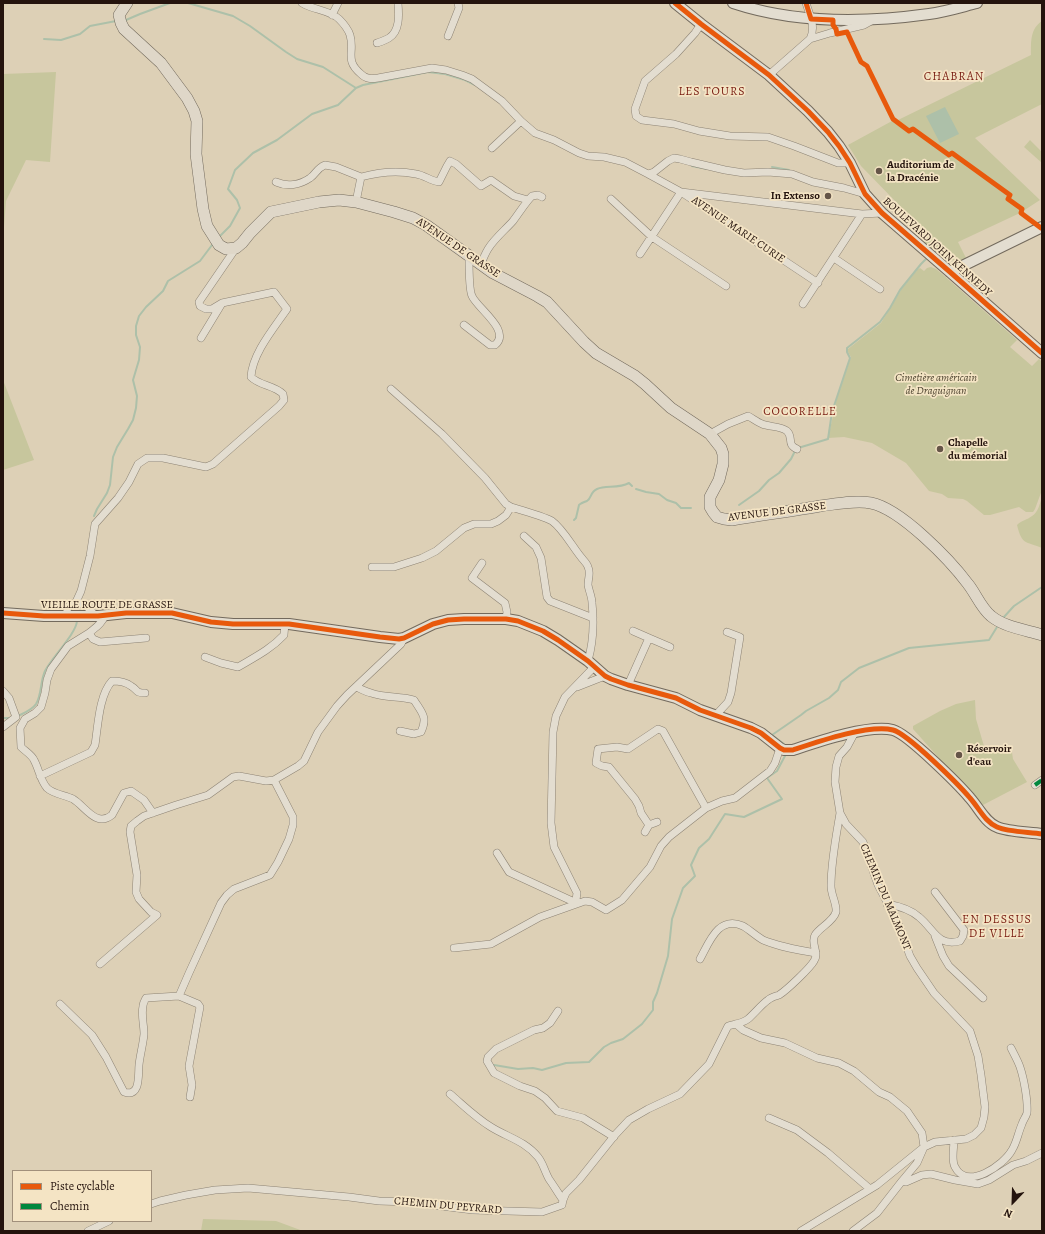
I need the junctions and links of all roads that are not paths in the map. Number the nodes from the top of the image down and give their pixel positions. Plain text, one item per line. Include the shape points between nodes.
1 (127, 3) edge
2 (302, 3) edge
3 (338, 3) edge
4 (398, 3) edge
5 (458, 3) edge
6 (675, 3) edge
7 (733, 3) edge
8 (806, 3) edge
9 (976, 3) edge
10 (332, 15) junction
11 (811, 19) junction
12 (874, 20) junction
13 (701, 24) junction
14 (448, 36) dead end
15 (810, 39) junction
16 (377, 43) dead end
17 (769, 75) junction
18 (521, 121) junction
19 (492, 148) dead end
20 (850, 163) junction
21 (650, 175) junction
22 (360, 177) junction
23 (276, 182) dead end
24 (681, 192) junction
25 (864, 192) junction
26 (542, 197) dead end
27 (611, 199) dead end
28 (528, 200) junction
29 (356, 202) junction
30 (862, 214) junction
31 (882, 214) junction
32 (1042, 227) edge
33 (652, 237) junction
34 (236, 248) junction
35 (640, 254) dead end
36 (469, 256) junction
37 (834, 258) junction
38 (480, 264) junction
39 (950, 272) junction
40 (818, 283) junction
41 (726, 286) dead end
42 (880, 288) dead end
43 (222, 303) junction
44 (803, 304) dead end
45 (464, 325) dead end
46 (201, 338) dead end
47 (1042, 353) edge
48 (390, 389) dead end
49 (710, 434) junction
50 (796, 449) dead end
51 (511, 507) junction
52 (524, 536) dead end
53 (482, 562) dead end
54 (372, 567) dead end
55 (81, 591) junction
56 (76, 602) junction
57 (84, 604) junction
58 (3, 613) edge
59 (100, 615) junction
60 (67, 616) junction
61 (593, 618) junction
62 (506, 619) junction
63 (285, 623) junction
64 (633, 631) dead end
65 (727, 632) dead end
66 (89, 633) junction
67 (1042, 635) edge
68 (146, 638) dead end
69 (404, 638) junction
70 (649, 638) junction
71 (670, 647) dead end
72 (205, 657) dead end
73 (591, 664) junction
74 (605, 676) junction
75 (628, 685) junction
76 (356, 687) junction
77 (573, 689) junction
78 (3, 691) edge
79 (145, 693) dead end
80 (715, 716) junction
81 (3, 727) edge
82 (400, 731) dead end
83 (855, 732) junction
84 (780, 748) junction
85 (40, 776) junction
86 (274, 780) junction
87 (1042, 780) edge
88 (1034, 785) dead end
89 (706, 808) junction
90 (153, 813) junction
91 (840, 813) junction
92 (657, 822) dead end
93 (649, 825) junction
94 (645, 832) dead end
95 (1042, 834) edge
96 (497, 853) dead end
97 (935, 892) dead end
98 (887, 904) junction
99 (934, 932) junction
100 (454, 948) dead end
101 (816, 954) junction
102 (700, 960) dead end
103 (100, 964) dead end
104 (179, 996) junction
105 (983, 998) dead end
106 (60, 1004) dead end
107 (558, 1011) dead end
108 (736, 1024) junction
109 (1011, 1048) dead end
110 (450, 1094) dead end
111 (190, 1097) dead end
112 (769, 1118) dead end
113 (614, 1137) junction
114 (954, 1140) junction
115 (924, 1147) junction
116 (1042, 1153) edge
117 (902, 1181) junction
118 (870, 1189) junction
119 (562, 1200) junction
120 (152, 1204) edge
121 (107, 1222) edge
122 (88, 1231) edge
123 (800, 1231) edge
124 (853, 1231) edge

1 - 34 main road via 119,15 124,29 161,63 194,111 197,121 198,172 207,226 219,245 226,249
2 - 10 street
3 - 10 street
4 - 16 street via 396,32
5 - 14 street via 459,8
6 - 13 street, BOULEVARD JOHN KENNEDY
7 - 11 street
8 - 11 street
9 - 12 street via 931,14
10 - 18 street via 348,30 354,68 367,78 432,68 446,70 472,79 502,101
11 - 12 street
11 - 15 street via 813,34
12 - 15 street
13 - 17 street, BOULEVARD JOHN KENNEDY
13 - 20 street via 676,54 645,81 635,109 636,116 642,120 674,124 699,131 768,138 838,163
15 - 17 street
17 - 20 street, BOULEVARD JOHN KENNEDY via 828,132
18 - 19 street
18 - 21 street via 535,133 579,153 625,162
20 - 25 street, BOULEVARD JOHN KENNEDY
21 - 24 street
21 - 25 street via 674,158 744,173 792,174 813,182
22 - 23 street via 325,165 311,177 290,186
22 - 28 street via 380,172 401,172 418,174 439,182 450,161 481,186 491,180 514,196
22 - 29 street
24 - 30 street
24 - 33 street, AVENUE MARIE CURIE
24 - 40 street, AVENUE MARIE CURIE
25 - 31 street, BOULEVARD JOHN KENNEDY
26 - 28 street via 532,196
27 - 33 street
28 - 38 street via 514,220 488,248
29 - 34 main road, AVENUE DE GRASSE via 319,202 271,212
29 - 36 main road, AVENUE DE GRASSE via 413,218
30 - 31 street
30 - 37 street
31 - 39 street, BOULEVARD JOHN KENNEDY
32 - 39 street
33 - 35 street, AVENUE MARIE CURIE
33 - 41 street
34 - 43 street via 199,302 200,306 206,309 212,309
36 - 38 main road, AVENUE DE GRASSE
36 - 45 street via 472,296 493,320 500,337 498,342 490,345
37 - 40 street
37 - 42 street
38 - 49 main road, AVENUE DE GRASSE via 493,274 547,302 596,353 635,376 671,408
39 - 47 street, BOULEVARD JOHN KENNEDY
40 - 44 street
43 - 46 street
43 - 55 street via 274,292 287,309 264,340 251,369 251,377 255,382 278,389 284,400 213,464 206,467 163,458 147,458 138,464 118,498 95,524
48 - 51 street via 442,434
49 - 50 street via 748,416 762,424 785,430 790,437 790,444
49 - 67 main road, AVENUE DE GRASSE via 723,454 722,472 710,501 710,507 717,517 732,520 842,503 862,502 879,506 913,528 952,564 991,616 1006,624
51 - 54 street via 506,515 491,524 469,525 436,551 422,558 394,567
51 - 61 street via 552,522 588,566
52 - 61 street via 536,547 541,558 547,597 550,601
53 - 62 street via 472,578 505,603
55 - 56 street
55 - 57 street
56 - 57 street
56 - 60 street via 70,605
57 - 59 street
58 - 60 street, VIEILLE ROUTE DE GRASSE
59 - 60 street, VIEILLE ROUTE DE GRASSE
59 - 63 street, VIEILLE ROUTE DE GRASSE via 172,614 211,622
59 - 66 street via 105,618
61 - 73 street
62 - 69 street, VIEILLE ROUTE DE GRASSE via 448,620
62 - 73 street, VIEILLE ROUTE DE GRASSE via 543,631
63 - 69 street, VIEILLE ROUTE DE GRASSE via 380,637
63 - 72 street via 284,635 277,643 238,667
64 - 70 street
65 - 80 street via 740,637 731,693 728,702
66 - 68 street via 93,639 100,642
66 - 85 street via 68,646 51,669 41,706 25,719 20,728 21,747 33,758
69 - 76 street via 401,644
70 - 71 street
70 - 75 street
73 - 74 street, VIEILLE ROUTE DE GRASSE
73 - 77 street
74 - 75 street, VIEILLE ROUTE DE GRASSE
74 - 77 street
75 - 80 street, VIEILLE ROUTE DE GRASSE via 669,695
76 - 82 street via 371,693 414,700 425,718 421,732 414,734
76 - 86 street via 318,732 304,761
77 - 96 street via 556,716 553,732 550,823 554,847 577,893 576,900 572,901 509,872
78 - 81 street via 9,698 16,717
79 - 85 street via 136,691 128,684 112,681 102,696 95,745 91,752
80 - 84 street, VIEILLE ROUTE DE GRASSE via 761,733
83 - 84 street via 793,750
83 - 91 street, CHEMIN DU MALMONT via 839,756 836,767 835,782
83 - 95 street via 895,730 949,776 987,820 997,827
84 - 89 street via 770,771 735,798
85 - 90 street via 48,789 74,800 97,818 104,820 112,815 124,793 131,791 144,800
86 - 90 street via 233,776 208,795
86 - 104 street via 293,817 289,839 270,875 234,889 221,903
87 - 88 street
89 - 93 street via 663,731 658,729 628,750 618,746 598,749 596,763 608,767 635,799
89 - 100 street via 660,846 646,872 622,900 606,910 585,901 540,917 491,944
90 - 103 street via 137,821 131,826 130,832 137,875 136,892 139,900 157,916
91 - 98 street, CHEMIN DU MALMONT via 846,824 863,842
91 - 101 street via 831,871 831,888 836,913 814,936
92 - 93 street
93 - 94 street
97 - 99 street via 964,930 960,941 952,943 940,939
98 - 99 street via 912,912
98 - 114 street, CHEMIN DU MALMONT via 917,968 934,993 970,1032 973,1040 979,1063 985,1107 984,1120 974,1135
99 - 105 street via 949,966
101 - 102 street via 776,946 743,926 728,924 715,932
101 - 108 street, CHEMIN DU PEYRARD via 815,960 788,988 769,999 747,1019
104 - 106 street via 146,998 143,1006 144,1035 139,1081 133,1092 127,1093 124,1092 92,1035
104 - 111 street via 200,1007 189,1066 192,1085
107 - 113 street via 543,1028 496,1049 487,1061 494,1073 535,1091 557,1111 583,1118
108 - 113 street, CHEMIN DU PEYRARD via 728,1026 709,1064 680,1094 629,1120
108 - 115 street via 752,1035 785,1043 854,1071 907,1111 922,1134
109 - 114 street via 1021,1068 1027,1105 1026,1115 1012,1151 1001,1163 984,1173 973,1178 962,1176 954,1167
110 - 119 street via 491,1128 515,1139 532,1151
112 - 118 street via 797,1130
113 - 119 street, CHEMIN DU PEYRARD
114 - 115 street, CHEMIN DU MALMONT via 935,1142
115 - 117 street via 917,1163
115 - 118 street, CHEMIN DU MALMONT
116 - 117 street via 978,1184 932,1174
117 - 124 street via 877,1213
118 - 123 street, CHEMIN DU MALMONT
119 - 120 street, CHEMIN DU PEYRARD via 562,1205 542,1212 473,1210 409,1202 230,1188
121 - 122 street

